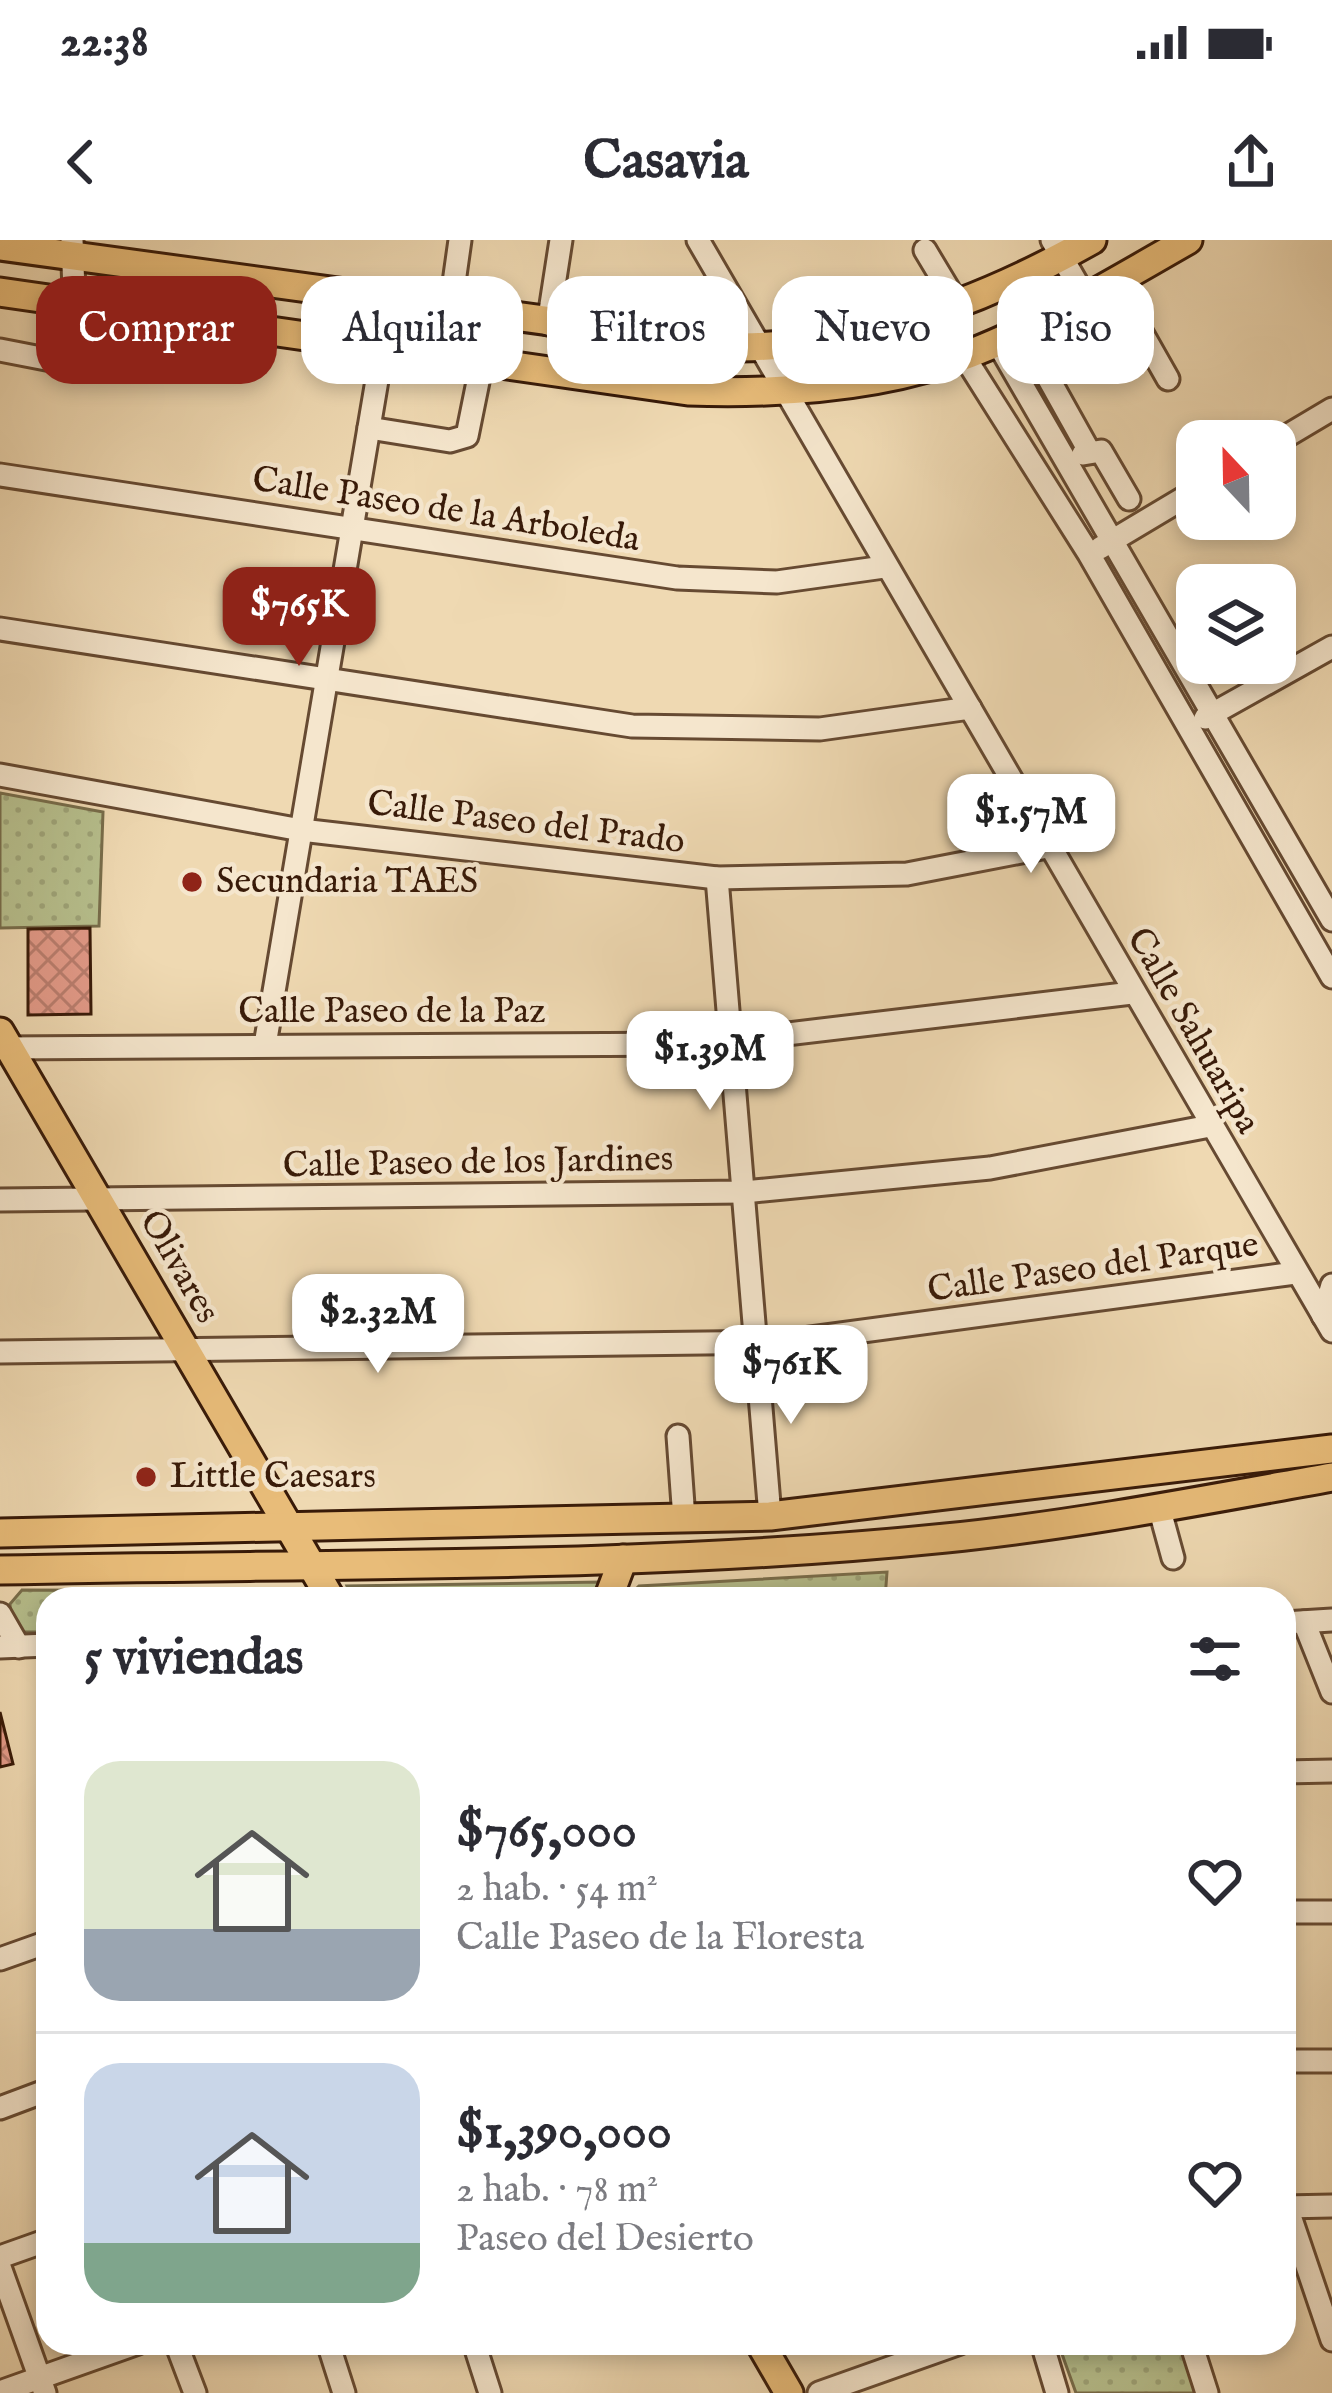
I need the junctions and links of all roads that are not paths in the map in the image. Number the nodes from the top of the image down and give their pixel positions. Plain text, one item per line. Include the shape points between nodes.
1 (460, 240) edge
2 (561, 240) edge
3 (698, 240) edge
4 (1092, 240) edge
5 (1188, 240) edge
6 (0, 246) edge
7 (72, 246) edge
8 (1057, 249) edge
9 (925, 250) dead end
10 (74, 276) edge
11 (455, 276) edge
12 (555, 276) edge
13 (941, 276) edge
14 (1073, 276) edge
15 (1124, 276) edge
16 (301, 287) edge
17 (0, 292) edge
18 (36, 296) edge
19 (973, 296) edge
20 (772, 344) edge
21 (748, 345) edge
22 (758, 346) junction
23 (0, 350) edge
24 (1154, 354) edge
25 (36, 357) edge
26 (523, 368) edge
27 (973, 370) edge
28 (1168, 379) dead end
29 (376, 384) edge
30 (478, 384) edge
31 (832, 384) edge
32 (1031, 384) edge
33 (1043, 384) edge
34 (781, 389) junction
35 (1332, 409) edge
36 (369, 428) junction
37 (1296, 430) edge
38 (1089, 451) junction
39 (1067, 464) junction
40 (0, 475) edge
41 (1129, 499) dead end
42 (1176, 503) edge
43 (352, 530) junction
44 (1112, 541) junction
45 (1089, 554) junction
46 (884, 567) junction
47 (0, 628) edge
48 (1332, 647) edge
49 (327, 677) junction
50 (970, 708) junction
51 (1213, 713) junction
52 (1188, 727) junction
53 (0, 775) edge
54 (301, 830) junction
55 (1047, 847) junction
56 (717, 878) junction
57 (1325, 892) edge
58 (1294, 911) junction
59 (1332, 920) edge
60 (1332, 977) edge
61 (1132, 993) junction
62 (3, 1042) edge
63 (734, 1042) junction
64 (265, 1045) junction
65 (1210, 1126) junction
66 (744, 1192) junction
67 (0, 1200) edge
68 (101, 1202) junction
69 (1295, 1273) junction
70 (1332, 1286) edge
71 (1327, 1323) edge
72 (756, 1342) junction
73 (184, 1350) junction
74 (0, 1352) edge
75 (678, 1436) dead end
76 (1332, 1448) edge
77 (1332, 1477) edge
78 (1332, 1487) edge
79 (1272, 1488) junction
80 (1159, 1507) junction
81 (770, 1516) junction
82 (684, 1519) junction
83 (292, 1531) junction
84 (235, 1532) junction
85 (0, 1533) edge
86 (1174, 1558) dead end
87 (622, 1559) junction
88 (312, 1564) junction
89 (223, 1565) junction
90 (0, 1570) edge
91 (324, 1587) edge
92 (612, 1587) edge
93 (0, 1614) edge
94 (1332, 1620) edge
95 (1296, 1622) edge
96 (1296, 1626) edge
97 (9, 1647) edge
98 (1332, 1692) edge
99 (1332, 1771) edge
100 (1296, 1772) edge
101 (1296, 1912) edge
102 (1332, 1912) edge
103 (36, 1946) edge
104 (0, 1959) edge
105 (1296, 2061) edge
106 (1332, 2061) edge
107 (36, 2094) edge
108 (0, 2108) edge
109 (1332, 2206) edge
110 (1296, 2207) edge
111 (1296, 2236) edge
112 (36, 2244) edge
113 (0, 2257) edge
114 (0, 2267) edge
115 (1332, 2340) edge
116 (111, 2355) edge
117 (181, 2355) edge
118 (332, 2355) edge
119 (481, 2355) edge
120 (767, 2355) edge
121 (926, 2355) edge
122 (1046, 2355) edge
123 (1195, 2355) edge
124 (42, 2386) edge
125 (0, 2392) edge
126 (195, 2393) edge
127 (344, 2393) edge
128 (490, 2393) edge
129 (788, 2393) edge
130 (819, 2393) edge
131 (1057, 2393) edge
132 (1208, 2393) edge

1 - 11 street
2 - 12 street
3 - 22 street, Calle Sahuaripa
4 - 8 main road
5 - 15 main road
6 - 7 main road
7 - 10 street
7 - 16 main road
8 - 14 street
8 - 19 main road
9 - 13 street
17 - 18 main road
20 - 22 main road
21 - 22 main road
22 - 34 street, Calle Sahuaripa
23 - 25 street
24 - 28 street
26 - 34 main road via 688,392
27 - 45 street
29 - 36 street
30 - 36 street via 467,436 450,441
31 - 34 main road
32 - 39 street
33 - 38 street
34 - 46 street, Calle Sahuaripa
35 - 37 street
36 - 43 street
38 - 39 street
38 - 41 street via 1101,451
39 - 44 street
40 - 43 street, Calle Paseo de la Arboleda
42 - 44 street
43 - 46 street, Calle Paseo de la Arboleda via 677,578 776,582
43 - 49 street
44 - 45 street
44 - 51 street
45 - 52 street
46 - 50 street, Calle Sahuaripa
47 - 49 street
48 - 51 street
49 - 50 street via 691,730 820,729
49 - 54 street
50 - 55 street, Calle Sahuaripa
51 - 52 street
51 - 57 street
52 - 58 street
53 - 54 street, Calle Paseo del Prado
54 - 56 street, Calle Paseo del Prado
54 - 64 street
55 - 56 street, Calle Paseo del Prado via 907,874
55 - 61 street, Calle Sahuaripa
56 - 63 street
57 - 58 street
57 - 59 street
58 - 60 street
61 - 63 street, Calle Paseo de la Paz
61 - 65 street, Calle Sahuaripa
62 - 64 street, Calle Paseo de la Paz
62 - 68 main road, Olivares
63 - 64 street, Calle Paseo de la Paz
63 - 66 street
65 - 66 street, Calle Paseo de los Jardines via 990,1168
65 - 69 street, Calle Sahuaripa
66 - 68 street, Calle Paseo de los Jardines
66 - 72 street
67 - 68 street, Calle Paseo de los Jardines
68 - 73 main road, Olivares
69 - 71 street, Calle Sahuaripa
69 - 72 street, Calle Paseo del Parque
70 - 71 street
72 - 73 street, Calle Paseo del Parque
72 - 81 street
73 - 74 street, Calle Paseo del Parque
73 - 83 main road, Olivares
75 - 82 street
76 - 81 main road
77 - 79 main road
78 - 79 street
79 - 80 main road
80 - 86 street
80 - 87 main road via 948,1538
81 - 82 main road
82 - 83 main road
83 - 84 main road
83 - 88 main road, Olivares
84 - 85 main road
84 - 89 main road
87 - 88 main road
87 - 92 main road
88 - 89 main road
88 - 91 main road, Olivares
89 - 90 main road
93 - 97 street
94 - 95 street
96 - 98 street
99 - 100 street
101 - 102 street
103 - 104 street
105 - 106 street
107 - 108 street
109 - 110 street
111 - 115 street
112 - 113 street
114 - 124 street
116 - 124 street
117 - 126 street
118 - 127 street
119 - 128 street
120 - 129 main road
121 - 130 street
122 - 131 street
123 - 132 street
124 - 125 street

